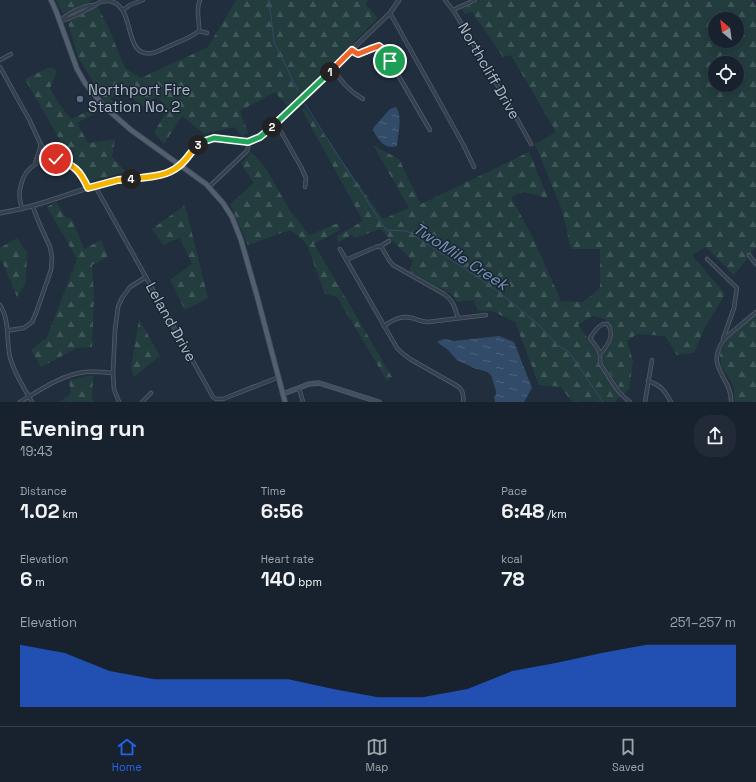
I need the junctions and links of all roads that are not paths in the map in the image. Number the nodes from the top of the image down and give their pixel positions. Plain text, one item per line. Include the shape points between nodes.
1 (51, 0) edge
2 (143, 0) edge
3 (200, 0) edge
4 (399, 0) edge
5 (445, 0) edge
6 (475, 0) edge
7 (123, 10) junction
8 (453, 10) junction
9 (390, 14) junction
10 (60, 21) junction
11 (199, 31) junction
12 (206, 33) dead end
13 (352, 50) junction
14 (11, 54) dead end
15 (0, 60) edge
16 (0, 67) edge
17 (333, 68) junction
18 (363, 99) dead end
19 (276, 123) junction
20 (430, 130) dead end
21 (248, 142) junction
22 (530, 144) dead end
23 (41, 145) junction
24 (56, 159) junction
25 (35, 164) junction
26 (180, 166) junction
27 (474, 167) dead end
28 (95, 186) junction
29 (209, 187) junction
30 (305, 187) dead end
31 (88, 188) junction
32 (33, 207) junction
33 (22, 209) junction
34 (0, 214) edge
35 (389, 241) dead end
36 (381, 246) junction
37 (340, 249) dead end
38 (750, 255) dead end
39 (708, 259) dead end
40 (346, 260) junction
41 (756, 264) edge
42 (146, 277) junction
43 (0, 305) edge
44 (756, 312) edge
45 (486, 315) dead end
46 (458, 318) junction
47 (384, 326) junction
48 (8, 330) junction
49 (723, 341) junction
50 (600, 354) junction
51 (652, 360) dead end
52 (113, 373) junction
53 (279, 378) junction
54 (648, 381) junction
55 (299, 388) junction
56 (151, 393) dead end
57 (283, 394) junction
58 (29, 397) junction
59 (20, 402) edge
60 (32, 402) edge
61 (119, 402) edge
62 (142, 402) edge
63 (285, 402) edge
64 (303, 402) edge
65 (377, 402) edge
66 (463, 402) edge
67 (630, 402) edge
68 (645, 402) edge
69 (671, 402) edge
70 (731, 402) edge

1 - 10 main road
2 - 7 street
3 - 11 street
4 - 9 street
5 - 8 street, Northcliff Drive
6 - 8 street
7 - 10 street via 117,4 104,1 64,16
7 - 11 street via 135,46 145,54 158,51
8 - 22 street, Northcliff Drive
9 - 13 street
9 - 27 street
10 - 26 main road via 77,69 97,98 120,121
11 - 12 street
13 - 17 street
13 - 20 street via 358,54 379,46 383,49
14 - 15 street
16 - 23 street
17 - 18 street via 342,83
17 - 19 street
19 - 21 street via 260,137
19 - 30 street via 306,178
21 - 26 street via 209,139 196,147
21 - 29 street via 247,151
23 - 24 street
23 - 25 street
24 - 25 street
24 - 31 street via 76,169
25 - 33 street via 21,183 19,196
26 - 28 street via 166,174 118,180
26 - 29 main road
28 - 31 street
28 - 42 street, Leland Drive
29 - 53 main road via 223,203 237,228
31 - 32 street
32 - 33 street
32 - 48 street via 50,247 51,267 32,322 24,328
33 - 34 street
35 - 36 street
36 - 40 street
36 - 46 street via 393,265 450,298
37 - 40 street
38 - 41 street
39 - 49 street via 736,288 734,308
40 - 47 street
42 - 52 street via 130,287 118,307
42 - 53 street, Leland Drive via 216,399 226,398
43 - 48 street via 5,314
44 - 49 street
45 - 46 street
46 - 47 street via 425,322 403,317
47 - 66 street via 402,353 458,387 464,398
48 - 58 street via 11,360
49 - 70 street via 716,363 729,389
50 - 50 street via 611,335 611,329 606,324 600,325 590,338
50 - 67 street via 601,365
51 - 54 street
52 - 58 street via 77,373 56,381
52 - 61 street via 114,389
53 - 57 main road
54 - 68 street
54 - 69 street via 661,387
55 - 57 main road
55 - 64 street
55 - 65 main road via 319,383
56 - 62 street
57 - 63 main road
58 - 59 street
58 - 60 street

